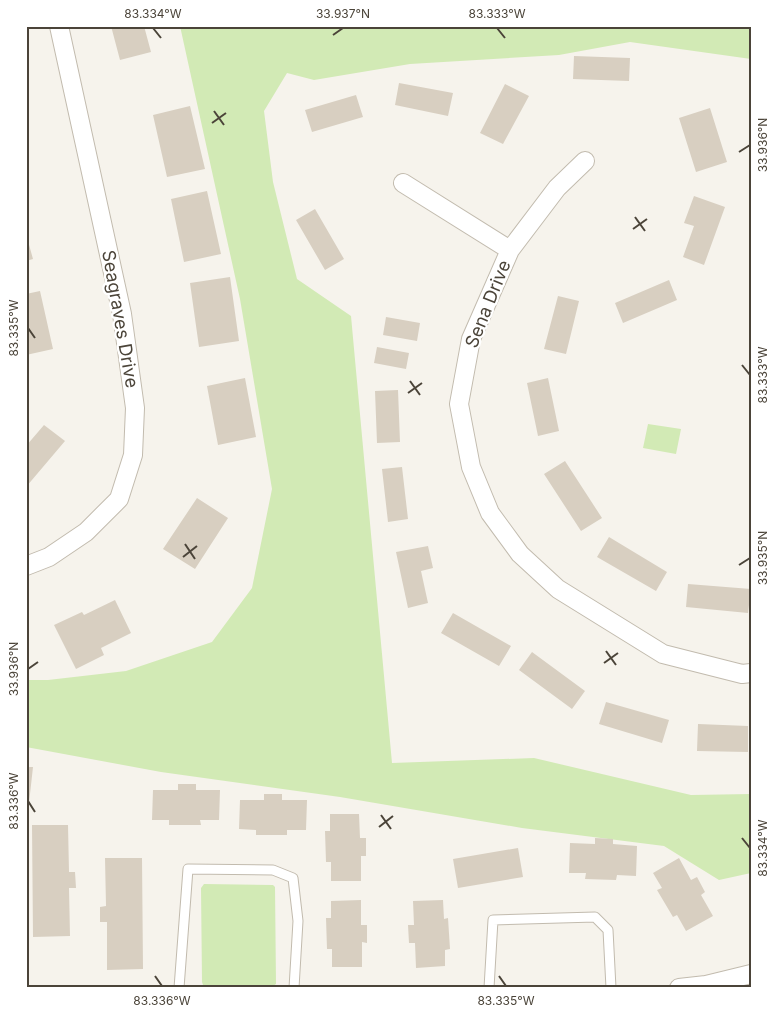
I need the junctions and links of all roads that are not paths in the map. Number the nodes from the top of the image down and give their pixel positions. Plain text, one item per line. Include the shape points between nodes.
1 (59, 26) edge
2 (585, 161) dead end
3 (403, 183) dead end
4 (510, 250) junction
5 (26, 566) edge
6 (751, 673) edge
7 (751, 974) edge
8 (179, 988) edge
9 (294, 988) edge
10 (489, 988) edge
11 (611, 988) edge
12 (679, 988) edge

1 - 5 street, Seagraves Drive via 122,314 135,408 133,455 119,499 86,532 49,557
2 - 4 street, Sena Drive via 557,188
3 - 4 street
4 - 6 street, Sena Drive via 470,339 459,404 471,467 490,513 520,554 558,589 594,612 663,654 742,674
7 - 12 street
8 - 9 lane via 188,869 272,870 292,878 298,921
10 - 11 lane via 493,920 595,917 608,930

